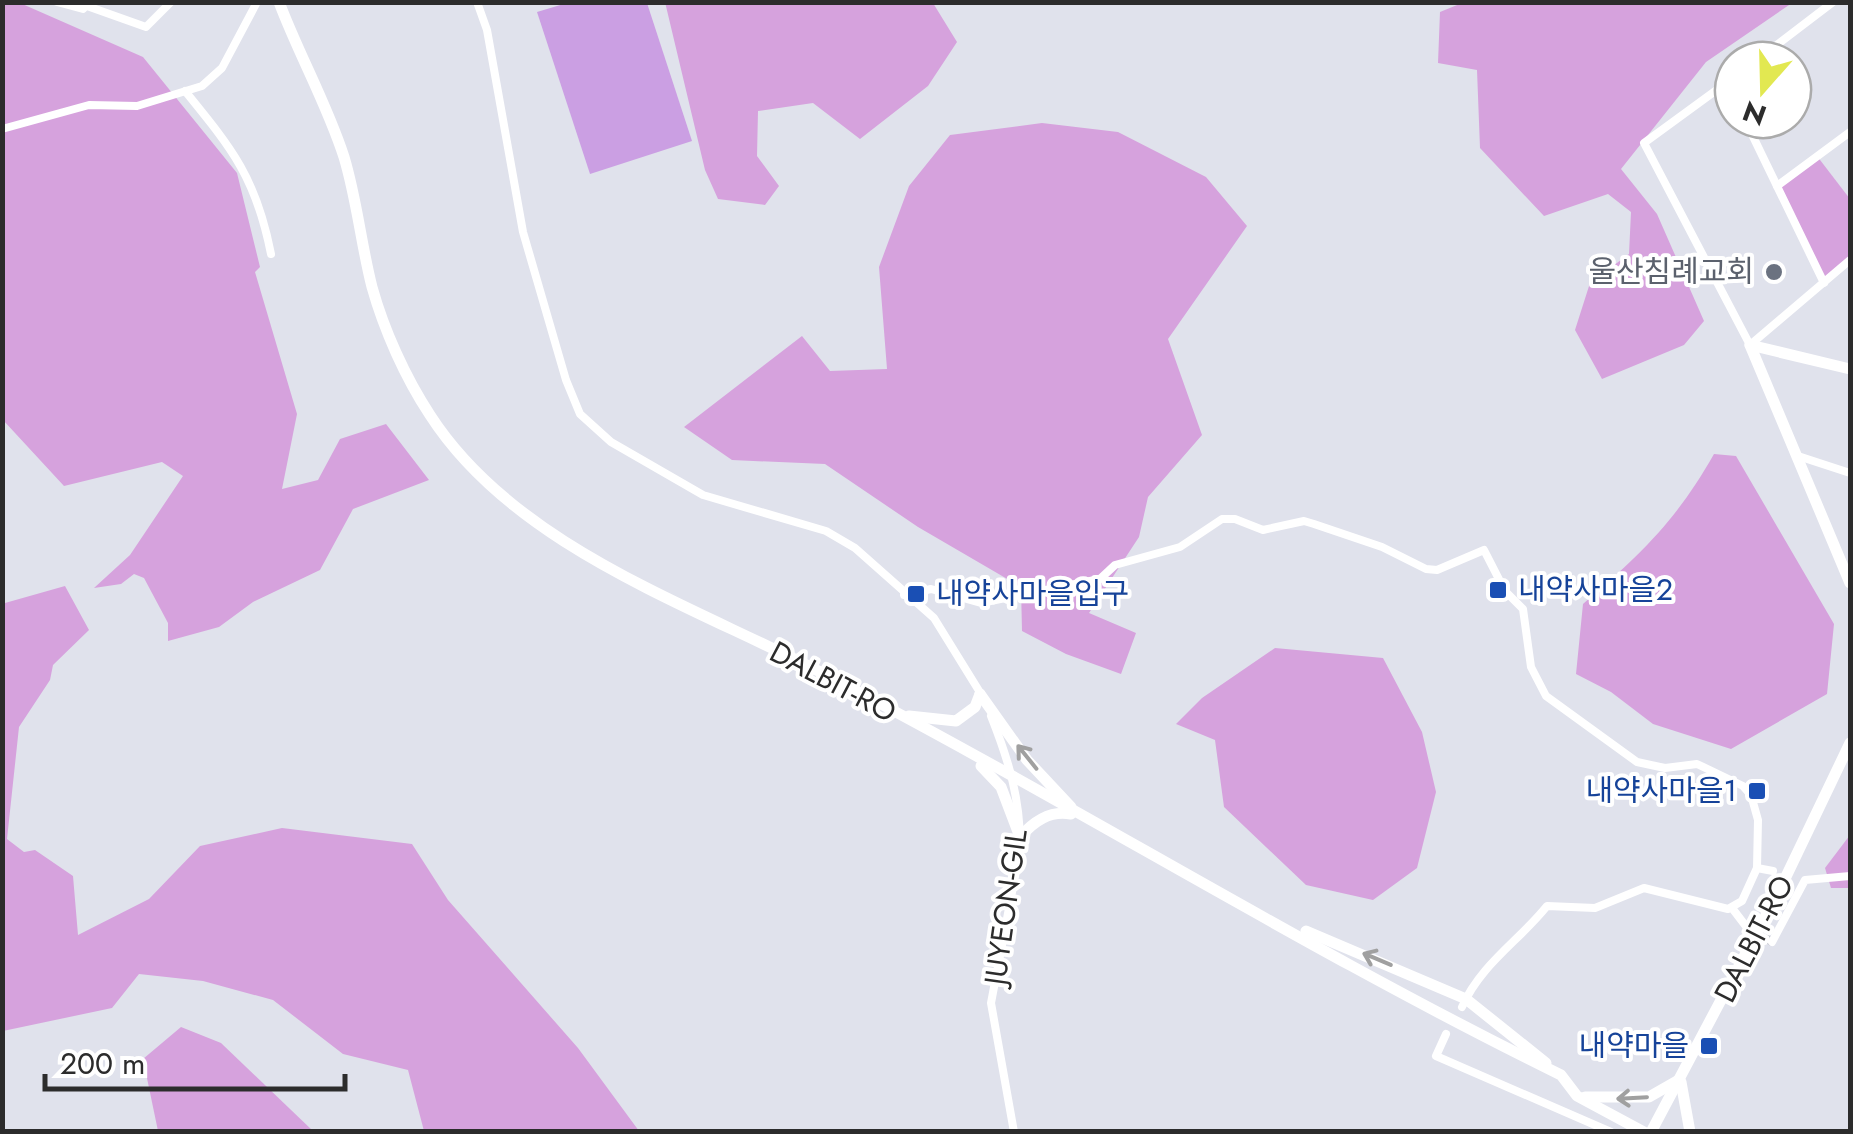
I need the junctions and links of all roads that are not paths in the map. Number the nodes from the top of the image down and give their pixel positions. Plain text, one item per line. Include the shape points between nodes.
1 (58, 2) edge
2 (171, 2) edge
3 (257, 2) edge
4 (280, 2) edge
5 (477, 2) edge
6 (1833, 2) edge
7 (87, 6) edge
8 (1783, 40) edge
9 (185, 91) junction
10 (1713, 92) edge
11 (2, 128) edge
12 (1850, 132) edge
13 (1755, 140) edge
14 (1777, 186) junction
15 (271, 254) dead end
16 (1850, 260) edge
17 (1824, 283) junction
18 (1750, 344) junction
19 (1850, 369) edge
20 (1795, 455) junction
21 (1850, 473) edge
22 (1846, 562) edge
23 (1850, 584) edge
24 (904, 595) junction
25 (980, 694) junction
26 (892, 712) junction
27 (1850, 742) edge
28 (974, 758) junction
29 (1850, 761) edge
30 (1016, 781) junction
31 (1826, 793) junction
32 (1080, 816) junction
33 (1020, 837) junction
34 (1758, 868) junction
35 (1773, 872) dead end
36 (1850, 876) edge
37 (1732, 908) junction
38 (1279, 924) junction
39 (1745, 925) tunnel mouth
40 (1772, 942) dead end
41 (1464, 1003) junction
42 (1446, 1034) dead end
43 (1561, 1075) junction
44 (1681, 1078) junction
45 (1578, 1096) junction
46 (1014, 1132) edge
47 (1611, 1132) edge
48 (1648, 1132) edge
49 (1690, 1132) edge

1 - 7 street
2 - 7 street via 146,27
3 - 9 street via 222,68
4 - 26 main road, DALBIT-RO via 338,137 382,319 430,417 497,489 594,559
5 - 24 street via 488,30 523,232 580,414 612,442 704,496 840,538
6 - 8 street
9 - 11 street via 137,106 89,106
9 - 15 street via 246,168
10 - 18 street via 1644,143
12 - 14 street
13 - 14 street
14 - 17 street
16 - 17 street
17 - 18 street
18 - 19 main road
18 - 20 main road
20 - 21 street
20 - 22 main road
22 - 23 main road
24 - 25 street, JUYEON-GIL via 934,618
24 - 34 street via 932,588 981,603 1100,579 1114,565 1180,547 1222,519 1263,530 1314,524 1426,569 1484,550 1523,609 1531,667 1546,696 1637,762 1664,768 1697,764 1743,786 1756,808
25 - 26 main road via 956,722
25 - 30 street, JUYEON-GIL
32 -> 25 main road via 1027,760
26 - 28 main road, DALBIT-RO
27 - 31 main road, DALBIT-RO
28 - 30 main road, DALBIT-RO
28 - 33 main road via 1001,787
29 - 31 main road
30 - 32 main road, DALBIT-RO
30 - 33 street, JUYEON-GIL
31 - 44 main road, DALBIT-RO
32 - 33 main road via 1060,812 1033,822
32 - 38 main road, DALBIT-RO
33 - 46 street, JUYEON-GIL via 992,1003
34 - 35 street
34 - 37 street
36 - 40 street via 1805,880
37 - 39 street
37 - 41 street via 1644,888 1595,908 1546,906 1523,936 1494,957
41 -> 38 main road via 1338,943
38 - 43 main road, DALBIT-RO
41 - 43 main road
42 - 47 street via 1436,1056
43 - 45 main road, DALBIT-RO
44 -> 45 main road via 1649,1096
44 - 48 main road, DALBIT-RO
44 - 49 main road
45 - 48 main road, DALBIT-RO

